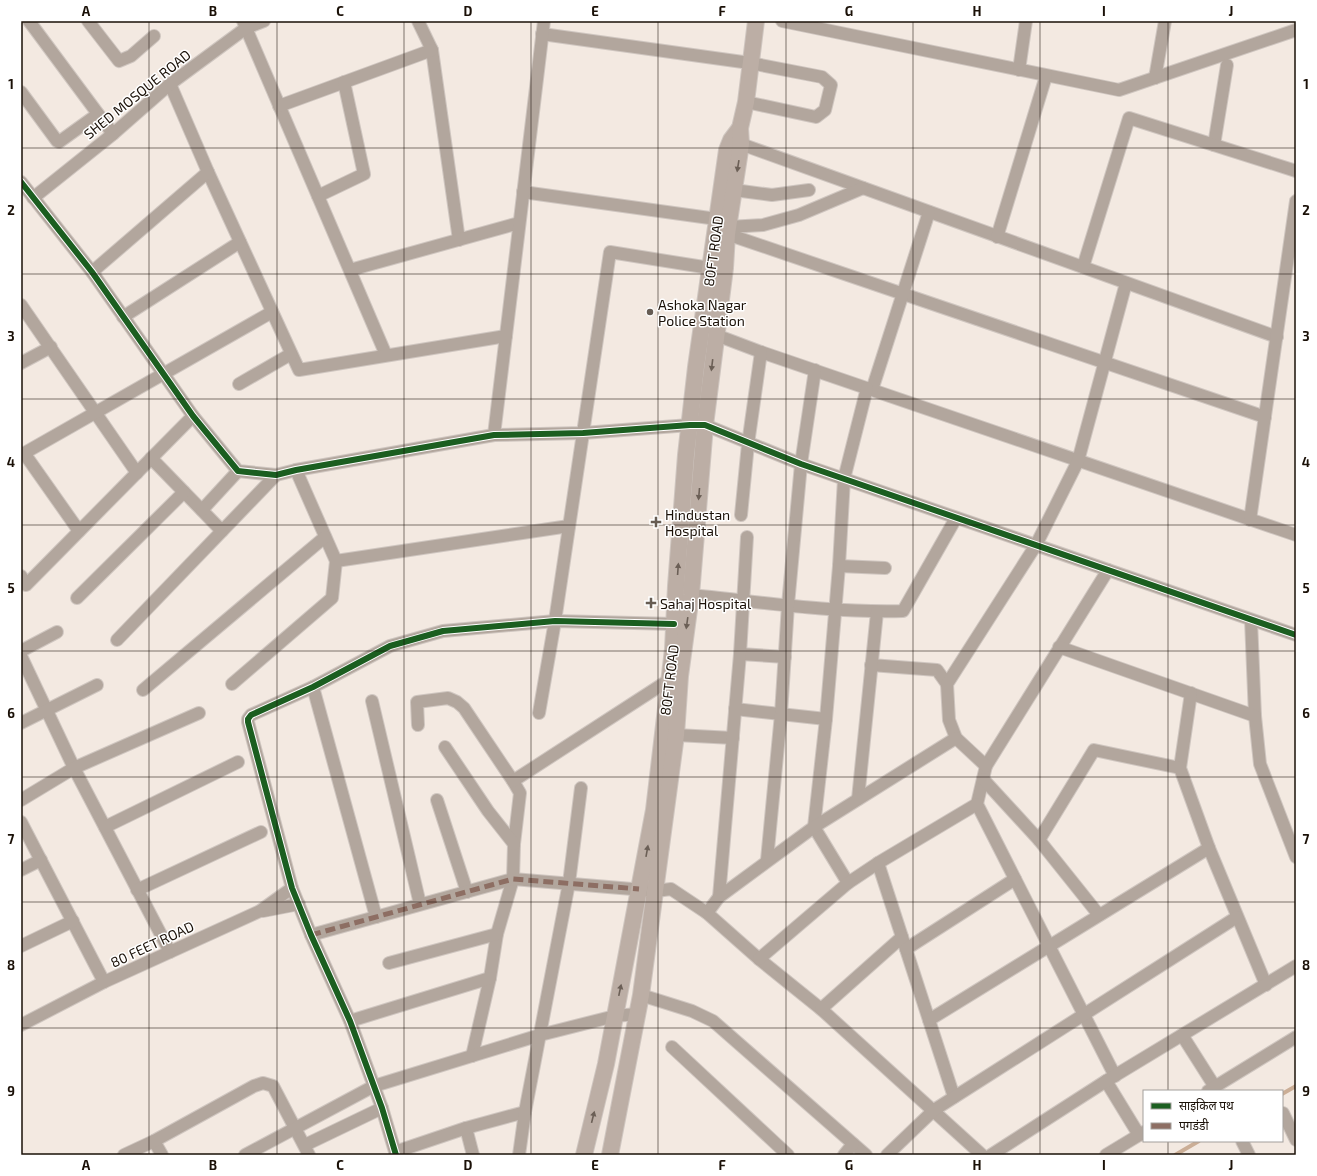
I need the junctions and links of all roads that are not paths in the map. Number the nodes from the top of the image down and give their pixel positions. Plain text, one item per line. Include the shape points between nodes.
1 (29, 21) edge
2 (88, 21) edge
3 (264, 21) edge
4 (418, 21) edge
5 (544, 21) edge
6 (756, 21) edge
7 (782, 21) edge
8 (1026, 21) edge
9 (1165, 21) edge
10 (244, 25) edge
11 (1296, 30) edge
12 (542, 34) junction
13 (154, 36) dead end
14 (432, 50) junction
15 (750, 63) junction
16 (1227, 65) dead end
17 (1019, 70) junction
18 (1046, 76) junction
19 (1155, 78) junction
20 (344, 82) junction
21 (170, 84) junction
22 (21, 92) edge
23 (746, 102) junction
24 (279, 106) junction
25 (98, 114) junction
26 (740, 128) junction
27 (113, 134) junction
28 (741, 144) junction
29 (1214, 145) junction
30 (1296, 171) edge
31 (208, 172) junction
32 (21, 182) edge
33 (863, 188) junction
34 (734, 190) junction
35 (809, 190) dead end
36 (523, 192) junction
37 (318, 196) junction
38 (33, 198) junction
39 (1296, 201) edge
40 (929, 212) junction
41 (519, 223) junction
42 (725, 225) junction
43 (997, 237) junction
44 (459, 240) junction
45 (240, 242) junction
46 (710, 268) junction
47 (1082, 268) junction
48 (350, 270) junction
49 (1291, 271) edge
50 (92, 272) junction
51 (1126, 283) junction
52 (902, 294) junction
53 (21, 305) edge
54 (272, 312) junction
55 (123, 317) junction
56 (716, 335) junction
57 (506, 336) junction
58 (1277, 337) junction
59 (51, 347) junction
60 (761, 352) junction
61 (291, 354) junction
62 (386, 355) junction
63 (21, 363) edge
64 (1105, 363) junction
65 (815, 370) junction
66 (162, 374) junction
67 (239, 384) dead end
68 (869, 389) junction
69 (95, 412) junction
70 (193, 416) junction
71 (1265, 417) junction
72 (697, 425) junction
73 (583, 433) junction
74 (494, 435) junction
75 (748, 444) junction
76 (22, 454) edge
77 (151, 458) junction
78 (1078, 461) junction
79 (801, 464) junction
80 (296, 470) junction
81 (238, 471) junction
82 (137, 473) junction
83 (276, 475) junction
84 (844, 479) junction
85 (184, 492) junction
86 (202, 510) junction
87 (741, 515) dead end
88 (956, 518) junction
89 (1250, 520) junction
90 (569, 526) junction
91 (79, 531) junction
92 (222, 531) junction
93 (1296, 535) edge
94 (325, 537) junction
95 (748, 537) dead end
96 (1036, 545) junction
97 (336, 561) junction
98 (839, 566) junction
99 (885, 568) dead end
100 (1108, 570) junction
101 (21, 576) edge
102 (691, 595) junction
103 (77, 598) dead end
104 (743, 600) junction
105 (788, 605) junction
106 (835, 609) junction
107 (877, 612) junction
108 (1251, 620) junction
109 (556, 621) junction
110 (674, 624) junction
111 (57, 632) dead end
112 (1296, 635) edge
113 (117, 640) dead end
114 (1059, 647) junction
115 (21, 651) edge
116 (740, 654) junction
117 (21, 656) edge
118 (785, 657) junction
119 (871, 664) junction
120 (669, 680) junction
121 (232, 684) dead end
122 (947, 684) junction
123 (97, 685) dead end
124 (313, 687) junction
125 (144, 690) dead end
126 (1191, 693) junction
127 (372, 701) dead end
128 (735, 709) junction
129 (47, 711) junction
130 (199, 713) dead end
131 (539, 713) dead end
132 (781, 714) junction
133 (1255, 716) junction
134 (826, 719) junction
135 (21, 723) edge
136 (418, 725) dead end
137 (676, 735) junction
138 (733, 738) junction
139 (956, 738) junction
140 (445, 747) dead end
141 (238, 762) dead end
142 (986, 766) junction
143 (74, 768) junction
144 (1180, 768) junction
145 (983, 779) junction
146 (513, 780) junction
147 (580, 788) dead end
148 (858, 799) junction
149 (21, 800) edge
150 (437, 800) dead end
151 (977, 804) junction
152 (21, 822) edge
153 (105, 827) junction
154 (814, 827) junction
155 (261, 832) dead end
156 (1038, 840) junction
157 (514, 844) junction
158 (1209, 848) junction
159 (1296, 857) edge
160 (41, 860) junction
161 (767, 860) junction
162 (878, 863) junction
163 (21, 870) edge
164 (513, 879) junction
165 (1015, 879) junction
166 (569, 883) junction
167 (848, 883) junction
168 (292, 888) junction
169 (639, 889) junction
170 (137, 890) junction
171 (656, 891) junction
172 (467, 892) junction
173 (719, 897) junction
174 (299, 904) junction
175 (420, 904) junction
176 (260, 911) junction
177 (707, 913) junction
178 (1099, 915) junction
179 (376, 917) junction
180 (1237, 917) junction
181 (73, 921) junction
182 (498, 934) junction
183 (311, 935) junction
184 (902, 937) junction
185 (21, 946) edge
186 (1049, 946) junction
187 (906, 950) junction
188 (170, 952) junction
189 (759, 959) junction
190 (388, 963) dead end
191 (1296, 966) edge
192 (490, 978) junction
193 (104, 982) junction
194 (1266, 985) junction
195 (641, 995) junction
196 (821, 1009) junction
197 (637, 1014) junction
198 (1084, 1014) junction
199 (615, 1016) junction
200 (929, 1020) junction
201 (350, 1021) junction
202 (21, 1025) edge
203 (540, 1035) junction
204 (1182, 1035) junction
205 (1296, 1037) edge
206 (672, 1048) dead end
207 (472, 1056) junction
208 (1110, 1079) junction
209 (374, 1086) junction
210 (1212, 1089) edge
211 (954, 1097) junction
212 (382, 1108) junction
213 (934, 1110) junction
214 (525, 1112) junction
215 (1283, 1113) edge
216 (296, 1128) junction
217 (466, 1128) junction
218 (1142, 1133) edge
219 (154, 1140) junction
220 (1296, 1140) edge
221 (1242, 1142) edge
222 (853, 1144) junction
223 (307, 1150) edge
224 (395, 1154) edge
225 (124, 1155) edge
226 (162, 1155) edge
227 (245, 1155) edge
228 (473, 1155) edge
229 (519, 1155) edge
230 (584, 1155) edge
231 (610, 1155) edge
232 (788, 1155) edge
233 (844, 1155) edge
234 (866, 1155) edge
235 (887, 1155) edge
236 (982, 1155) edge
237 (992, 1155) edge
238 (1106, 1155) edge
239 (1249, 1155) edge

1 - 25 street
2 - 13 street via 119,61 131,56
3 - 10 street, SHED MOSQUE ROAD
4 - 14 street
5 - 12 street
6 - 15 main road, 80FT ROAD
7 - 17 street
8 - 17 street
9 - 19 street
10 - 21 street, SHED MOSQUE ROAD
10 - 24 street
11 - 19 street
12 - 15 street
12 - 36 street
14 - 20 street
14 - 44 street
15 - 23 main road, 80FT ROAD
15 - 23 street via 822,77 831,85 825,110 816,117
16 - 29 street
17 - 18 street
18 - 19 street via 1119,90
18 - 43 street
20 - 24 street
20 - 37 street via 364,174
21 - 27 street, SHED MOSQUE ROAD
21 - 31 street
22 - 25 street via 59,142
23 - 26 main road, 80FT ROAD
24 - 37 street
25 - 27 street
26 - 28 main road
26 - 42 main road, 80FT ROAD via 727,150
27 - 38 street, SHED MOSQUE ROAD
28 - 33 street
28 -> 34 main road
29 - 30 street
29 - 47 street via 1129,118
31 - 45 street
31 - 50 street
32 - 38 street
33 - 40 street
33 - 42 street via 798,215 763,225
34 - 35 street via 772,195
34 - 42 main road
36 - 41 street
36 - 42 street
37 - 48 street
38 - 50 street
39 - 49 street
40 - 43 street
40 - 52 street
41 - 44 street
41 - 57 street
42 - 46 main road, 80FT ROAD
42 - 52 street
42 - 56 main road via 725,268
43 - 47 street
44 - 48 street
45 - 54 street
45 - 55 street
46 - 72 main road, 80FT ROAD via 696,367
46 - 73 street via 610,252
47 - 51 street
48 - 62 street
49 - 58 street
50 - 55 street
51 - 58 street
51 - 64 street
52 - 64 street
52 - 68 street
53 - 59 street
54 - 61 street
54 - 66 street
55 - 66 street
56 - 60 street
56 -> 72 main road
57 - 62 street
57 - 74 street
58 - 71 street
59 - 63 street
59 - 69 street
60 - 65 street
60 - 75 street
61 - 62 street via 299,370
61 - 67 street
64 - 71 street
64 - 78 street
65 - 68 street
65 - 79 street
66 - 69 street
66 - 70 street
68 - 78 street
68 - 84 street
69 - 76 street
69 - 82 street
70 - 77 street
70 - 81 street
71 - 89 street
72 - 73 street
72 - 75 street
72 -> 102 main road
110 -> 72 main road, 80FT ROAD via 683,501
73 - 74 street
73 - 90 street
74 - 80 street
75 - 79 street
75 - 87 street
76 - 91 street
77 - 82 street
77 - 85 street
78 - 89 street
78 - 96 street
79 - 84 street
79 - 105 street
80 - 83 street
80 - 94 street
81 - 83 street
81 - 86 street
82 - 91 street
83 - 92 street
84 - 88 street
84 - 98 street
85 - 86 street
85 - 103 street
86 - 92 street
88 - 96 street
88 - 107 street via 903,611
89 - 93 street
90 - 97 street
90 - 109 street
91 - 101 street via 26,585
92 - 113 street
94 - 97 street
94 - 125 street
95 - 104 street
96 - 100 street
96 - 122 street
97 - 121 street via 332,598
98 - 99 street
98 - 106 street
100 - 108 street
100 - 114 street
102 - 104 street
102 -> 137 main road via 680,676
104 - 105 street
104 - 116 street
105 - 106 street
105 - 118 street
106 - 107 street
106 - 134 street
107 - 119 street
108 - 112 street
108 - 133 street
109 - 110 street
109 - 124 street via 443,631 390,646
109 - 131 street
110 - 120 main road, 80FT ROAD
111 - 115 street
114 - 126 street
114 - 142 street
116 - 118 street
116 - 128 street
117 - 129 street
118 - 132 street
119 - 122 street via 937,670
119 - 148 street
120 - 146 street
169 -> 120 main road, 80FT ROAD via 654,810
122 - 139 street via 949,720
123 - 129 street
124 - 168 street via 251,715 248,719
124 - 179 street
126 - 133 street
126 - 144 street
127 - 175 street
128 - 132 street
128 - 138 street
129 - 135 street
129 - 143 street
130 - 143 street
132 - 134 street
132 - 161 street
133 - 159 street via 1260,764
134 - 154 street
136 - 146 street via 417,702 448,698 457,702 464,708
137 - 138 street
137 - 171 main road
138 - 173 street
139 - 142 street
139 - 148 street
140 - 157 street via 488,811
141 - 153 street
142 - 145 street
143 - 149 street
143 - 153 street
144 - 156 street via 1094,750
144 - 158 street
145 - 151 street
145 - 156 street
146 - 157 street via 520,793
147 - 166 street
148 - 154 street
150 - 172 street
151 - 162 street
151 - 165 street
152 - 160 street
153 - 170 street
154 - 161 street
154 - 167 street
155 - 170 street
156 - 178 street
157 - 164 street
158 - 178 street
158 - 180 street
160 - 163 street
160 - 181 street
161 - 173 street
162 - 167 street
162 - 184 street
164 - 166 street
164 - 172 street
164 - 182 street
165 - 186 street
165 - 187 street
166 - 169 street
166 - 203 street
167 - 189 street
168 - 174 street
168 - 176 street, 80 FEET ROAD
169 - 171 street
199 -> 169 main road, 80FT ROAD
170 - 188 street
171 - 177 street via 671,888
171 - 195 main road
172 - 175 street
173 - 177 street
174 - 176 street
174 - 183 street
175 - 179 street
176 - 188 street, 80 FEET ROAD
177 - 189 street
178 - 186 street
179 - 183 street
180 - 194 street
180 - 198 street
181 - 185 street
181 - 193 street
182 - 190 street
182 - 192 street
183 - 201 street
184 - 187 street
184 - 196 street
186 - 198 street
186 - 200 street
187 - 200 street
188 - 193 street, 80 FEET ROAD
189 - 196 street
191 - 194 street
192 - 201 street
192 - 207 street
193 - 202 street, 80 FEET ROAD
194 - 204 street
195 - 197 main road
195 - 222 street via 692,1011 714,1021
196 - 213 street
197 - 199 street
197 - 231 main road
198 - 208 street
198 - 211 street
199 - 203 street
230 -> 199 main road, 80FT ROAD
200 - 211 street
201 - 209 street
203 - 207 street
203 - 214 street
204 - 208 street
204 - 210 street
205 - 210 street
206 - 232 street
207 - 209 street
208 - 218 street
208 - 237 street
209 - 212 street
209 - 216 street
211 - 213 street
212 - 223 street
212 - 224 street
213 - 235 street
213 - 236 street
214 - 217 street
214 - 229 street
215 - 220 street
216 - 219 street via 273,1086 263,1083
216 - 223 street
216 - 227 street
217 - 224 street
217 - 228 street
218 - 238 street
219 - 225 street
219 - 226 street
221 - 239 street
222 - 233 street
222 - 234 street

